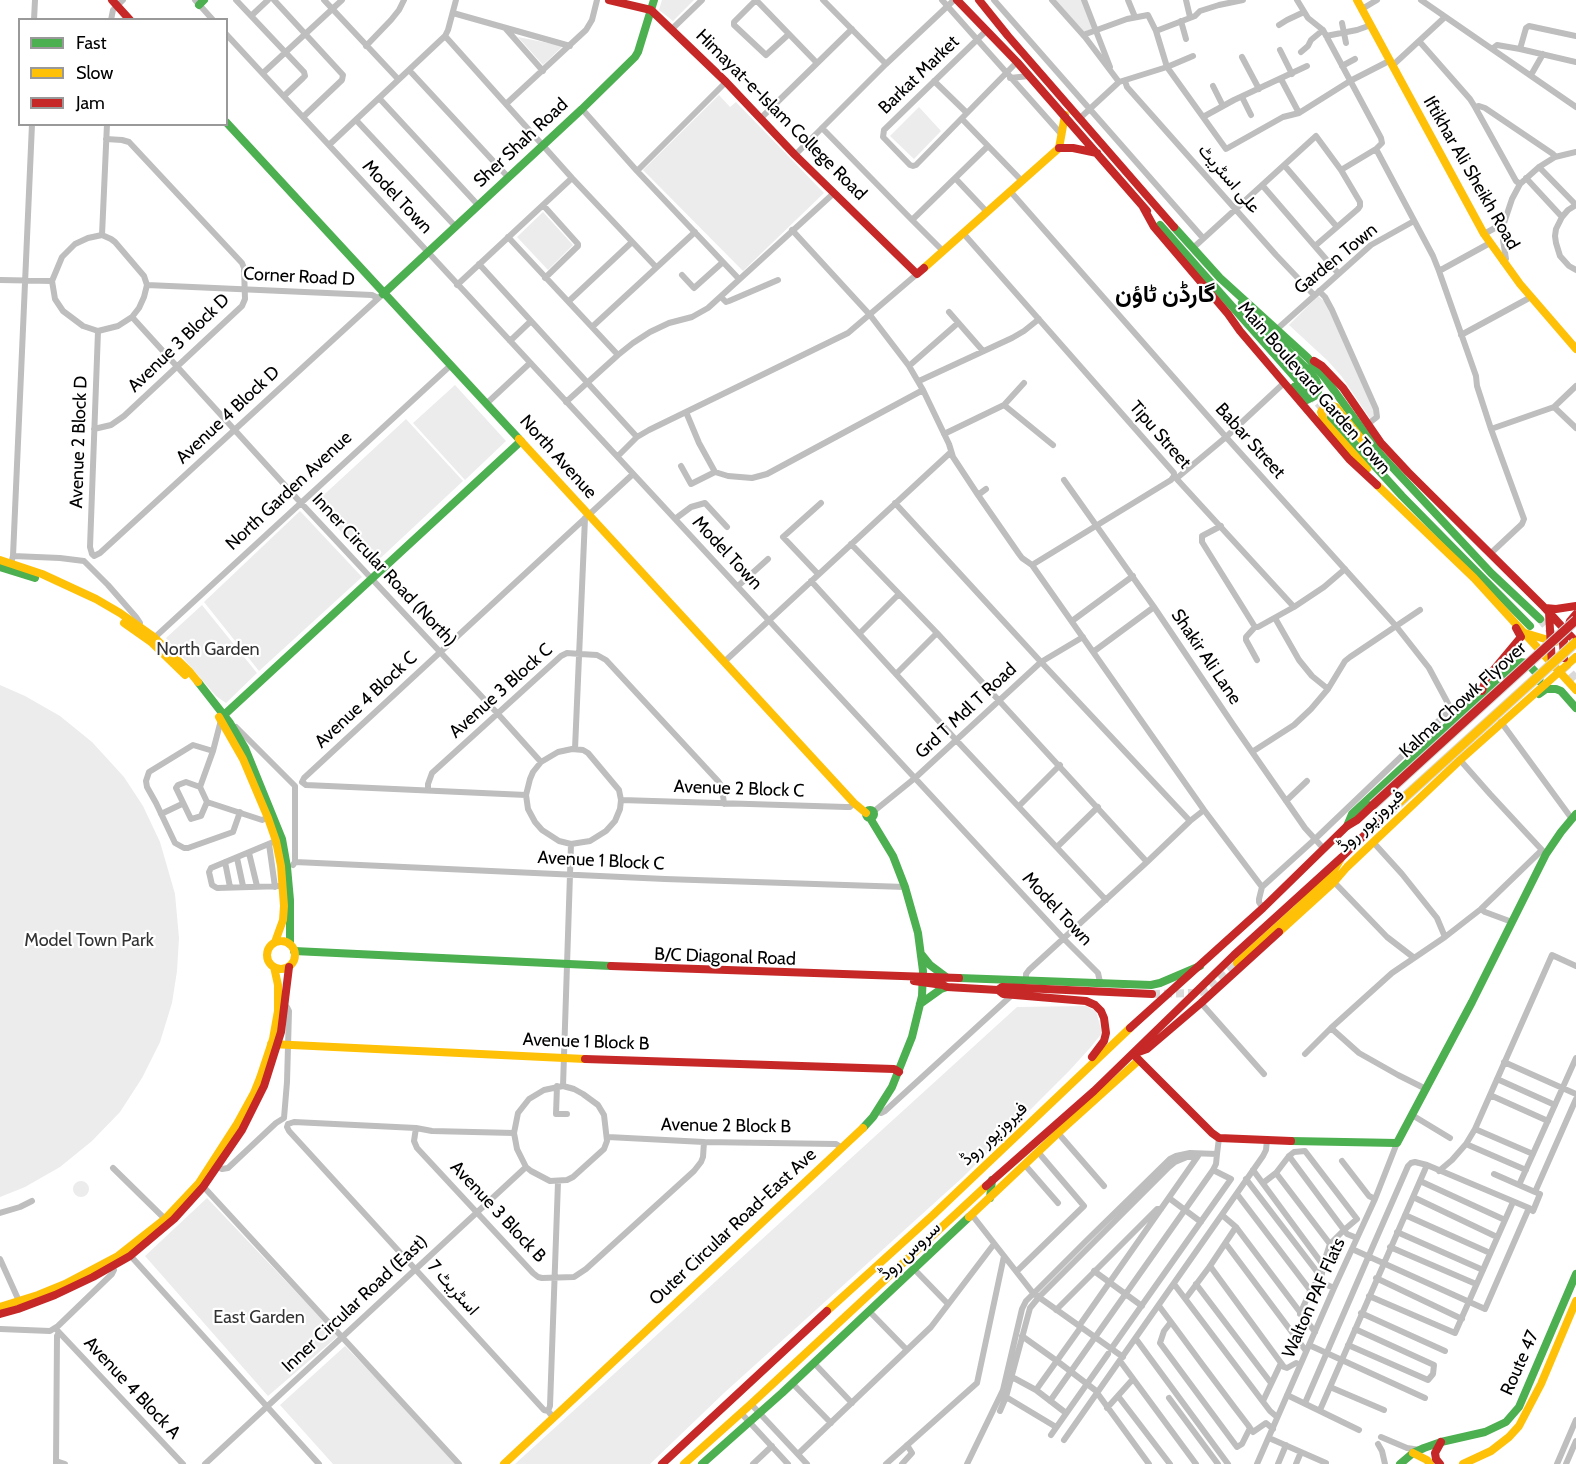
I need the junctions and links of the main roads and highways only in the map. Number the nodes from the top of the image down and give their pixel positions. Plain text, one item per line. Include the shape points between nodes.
1 (609, 0) edge
2 (654, 0) edge
3 (955, 0) edge
4 (964, 0) edge
5 (973, 0) edge
6 (979, 0) edge
7 (1357, 0) edge
8 (117, 2) edge
9 (651, 10) junction
10 (129, 18) edge
11 (993, 18) junction
12 (985, 28) junction
13 (1065, 115) junction
14 (228, 124) edge
15 (1059, 148) junction
16 (1096, 153) junction
17 (1143, 207) junction
18 (1220, 278) junction
19 (381, 296) junction
20 (1228, 314) junction
21 (1576, 349) edge
22 (1308, 358) junction
23 (1307, 390) tunnel mouth
24 (1331, 418) tunnel mouth
25 (521, 441) junction
26 (1444, 523) junction
27 (1432, 537) junction
28 (0, 560) edge
29 (8, 564) edge
30 (1491, 596) junction
31 (1576, 606) edge
32 (1547, 610) junction
33 (1576, 614) edge
34 (1540, 619) tunnel mouth
35 (1576, 620) edge
36 (1527, 629) junction
37 (1567, 631) junction
38 (152, 640) junction
39 (1550, 640) junction
40 (1576, 642) edge
41 (1563, 644) junction
42 (1576, 648) edge
43 (1576, 657) edge
44 (1552, 663) junction
45 (1576, 663) edge
46 (1562, 668) junction
47 (1574, 687) edge
48 (1480, 694) junction
49 (1521, 706) junction
50 (1576, 708) edge
51 (223, 717) junction
52 (1373, 805) joint
53 (870, 814) joint
54 (1383, 817) joint
55 (1574, 817) edge
56 (1347, 826) junction
57 (275, 841) junction
58 (1342, 857) junction
59 (1347, 867) junction
60 (1299, 907) junction
61 (275, 942) junction
62 (293, 950) junction
63 (921, 955) junction
64 (1236, 965) tunnel mouth
65 (1200, 966) junction
66 (274, 967) junction
67 (289, 967) junction
68 (924, 980) junction
69 (947, 982) junction
70 (998, 990) junction
71 (1152, 994) tunnel mouth
72 (920, 1004) junction
73 (279, 1044) junction
74 (1136, 1057) junction
75 (899, 1072) junction
76 (1077, 1078) junction
77 (992, 1180) junction
78 (201, 1185) junction
79 (990, 1198) junction
80 (128, 1253) junction
81 (1576, 1274) edge
82 (1576, 1301) edge
83 (0, 1307) edge
84 (0, 1314) edge
85 (1441, 1442) junction
86 (1417, 1452) junction
87 (706, 1462) edge
88 (504, 1464) edge
89 (662, 1464) edge
90 (684, 1464) edge
91 (1400, 1464) edge
92 (1430, 1464) edge
93 (1440, 1464) edge
94 (1463, 1464) edge

1 - 9 main road, Himayat-e-Islam College Road
2 - 9 main road, Sher Shah Road
3 - 12 main road, Main Boulevard Garden Town
4 - 12 main road
5 - 11 main road
6 - 11 main road, Main Boulevard Garden Town
7 - 21 main road, Iftikhar Ali Sheikh Road via 1487,238
8 - 10 main road
9 - 15 main road, Himayat-e-Islam College Road via 917,274
9 - 19 main road, Sher Shah Road via 635,57
11 - 18 main road, Main Boulevard Garden Town
12 - 13 main road, Main Boulevard Garden Town
13 - 15 main road
13 - 16 main road, Main Boulevard Garden Town
14 - 19 main road, North Avenue
15 - 16 main road
16 - 17 main road, Main Boulevard Garden Town
17 - 20 main road, Main Boulevard Garden Town via 1154,227
17 - 23 main road, Main Boulevard Garden Town
18 - 20 main road via 1316,380 1317,395 1305,398
18 - 22 main road, Main Boulevard Garden Town
19 - 25 main road, North Avenue
20 - 27 main road, Main Boulevard Garden Town via 1349,459
22 - 26 main road, Main Boulevard Garden Town via 1368,439
22 - 32 main road, Main Boulevard Garden Town via 1335,379 1381,443 1408,472
24 - 36 main road, Main Boulevard Garden Town
25 - 51 main road
25 - 53 main road, North Avenue via 586,517 854,803
26 - 27 main road via 1365,445 1336,407 1324,407 1324,421
26 - 34 main road, Main Boulevard Garden Town
27 - 30 main road, Main Boulevard Garden Town
28 - 29 main road
29 - 38 main road via 93,603
29 - 38 main road via 42,574 96,599 139,626
30 - 36 main road, Main Boulevard Garden Town
30 - 48 main road, فیروزپور روڈ via 1521,637 1486,679
31 - 32 main road
32 - 37 main road, Main Boulevard Garden Town
32 - 39 main road
33 - 37 main road
35 - 52 main road, Kalma Chowk Flyover, bridge
36 - 39 main road
36 - 44 main road, Main Boulevard Garden Town
37 - 40 main road, Main Boulevard Garden Town
37 - 41 main road
38 - 51 main road via 189,671
39 - 41 main road
39 - 44 main road
40 - 54 main road, Kalma Chowk Flyover, bridge
41 - 42 main road
41 - 46 main road
43 - 46 main road, فیروزپور روڈ
44 - 46 main road, Main Boulevard Garden Town
44 - 49 main road via 1548,676
45 - 47 main road via 1569,674
46 - 47 main road
46 - 49 main road, فیروزپور روڈ
48 - 49 main road via 1517,663 1527,663 1540,677
48 - 56 main road, فیروزپور روڈ via 1454,713 1352,814
49 - 50 main road via 1552,688 1561,691
49 - 59 main road, فیروزپور روڈ
51 - 57 main road via 245,748 271,816
52 - 56 main road, فیروزپور روڈ
53 - 63 main road, Outer Circular Road-East Ave via 905,887
54 - 58 main road, فیروزپور روڈ
55 - 74 main road via 1544,852 1397,1143 1219,1138
56 - 65 main road, فیروزپور روڈ
57 - 61 main road via 285,906
57 - 62 main road via 291,864
58 - 60 main road
58 - 74 main road, فیروزپور روڈ via 1234,955
59 - 60 main road
59 - 74 main road, فیروزپور روڈ via 1201,1003
60 - 64 main road
61 - 62 main road via 283,941
61 - 66 main road via 267,956
62 - 67 main road via 294,961
62 - 68 main road, B/C Diagonal Road
63 - 68 main road, Outer Circular Road-East Ave
63 - 69 main road
65 - 69 main road via 1155,984
65 - 76 main road, فیروزپور روڈ
66 - 67 main road
66 - 73 main road
67 - 73 main road
68 - 69 main road, B/C Diagonal Road via 943,985
68 - 72 main road, Outer Circular Road-East Ave
69 - 70 main road, B/C Diagonal Road
69 - 72 main road
70 - 71 main road, B/C Diagonal Road via 1002,987
70 - 76 main road via 1003,994 1086,1000 1101,1011 1106,1033
72 - 75 main road, Outer Circular Road-East Ave
73 - 75 main road, Avenue 1 Block B
73 - 78 main road
73 - 78 main road via 242,1130
74 - 77 main road, فیروزپور روڈ
74 - 79 main road, سروس روڈ
75 - 88 main road, Outer Circular Road-East Ave via 870,1122 551,1414
76 - 89 main road, فیروزپور روڈ
77 - 79 main road
77 - 90 main road, فیروزپور روڈ
78 - 80 main road
78 - 80 main road via 174,1219
79 - 87 main road, سروس روڈ
80 - 83 main road via 65,1284
80 - 84 main road via 112,1267 55,1295
81 - 85 main road, Route 47 via 1519,1407 1506,1422 1485,1432
82 - 94 main road, Route 47 via 1519,1426 1491,1451
85 - 86 main road, Route 47
85 - 93 main road via 1435,1453
86 - 91 main road, Route 47
86 - 92 main road

